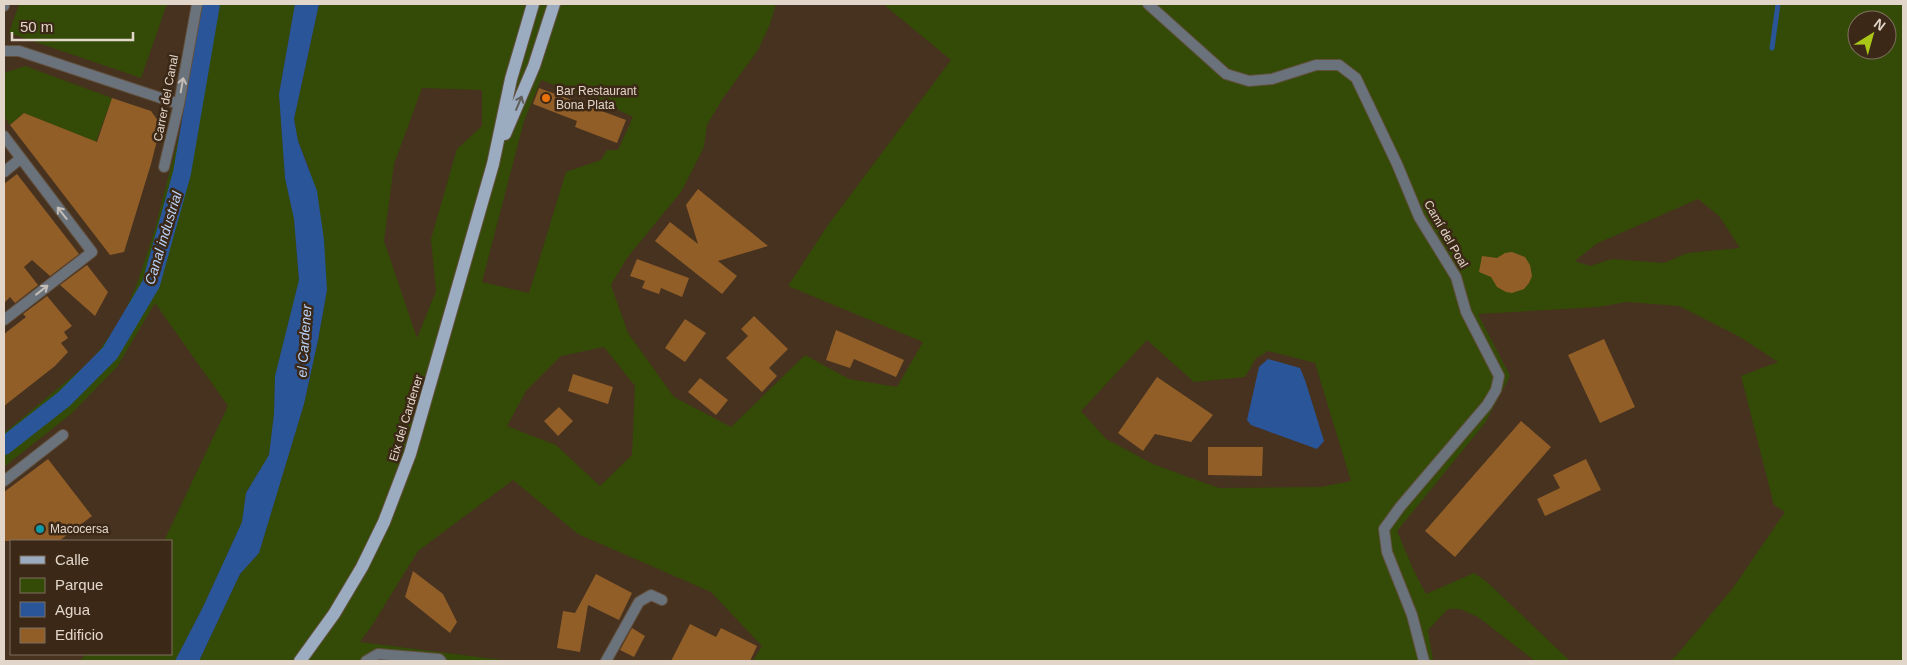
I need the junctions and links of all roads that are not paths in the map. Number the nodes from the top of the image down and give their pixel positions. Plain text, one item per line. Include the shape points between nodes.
1 (196, 4) edge
2 (533, 4) edge
3 (554, 4) edge
4 (1148, 4) edge
5 (4, 51) edge
6 (178, 104) junction
7 (4, 136) edge
8 (20, 159) junction
9 (493, 164) junction
10 (164, 167) dead end
11 (4, 172) edge
12 (4, 320) edge
13 (63, 435) dead end
14 (4, 481) edge
15 (662, 600) dead end
16 (300, 661) edge
17 (366, 661) edge
18 (441, 661) edge
19 (606, 661) edge
20 (1424, 661) edge

6 -> 1 street, Carrer del Canal
2 - 9 main road, Eix del Cardener
9 -> 3 main road, Eix del Cardener via 534,66
4 - 20 street, Camí del Poal via 1226,74 1249,81 1272,79 1316,65 1339,65 1356,78 1419,217 1456,278 1466,312 1499,376 1488,405 1400,506 1384,529 1387,552 1412,615
5 - 6 street via 19,51
6 - 10 street, Carrer del Canal
7 - 8 street
8 - 11 street
12 -> 8 street via 92,252
9 - 16 main road, Eix del Cardener via 410,454 384,522 339,606
13 - 14 street
15 - 19 street via 651,595 639,602
17 - 18 street via 378,654

